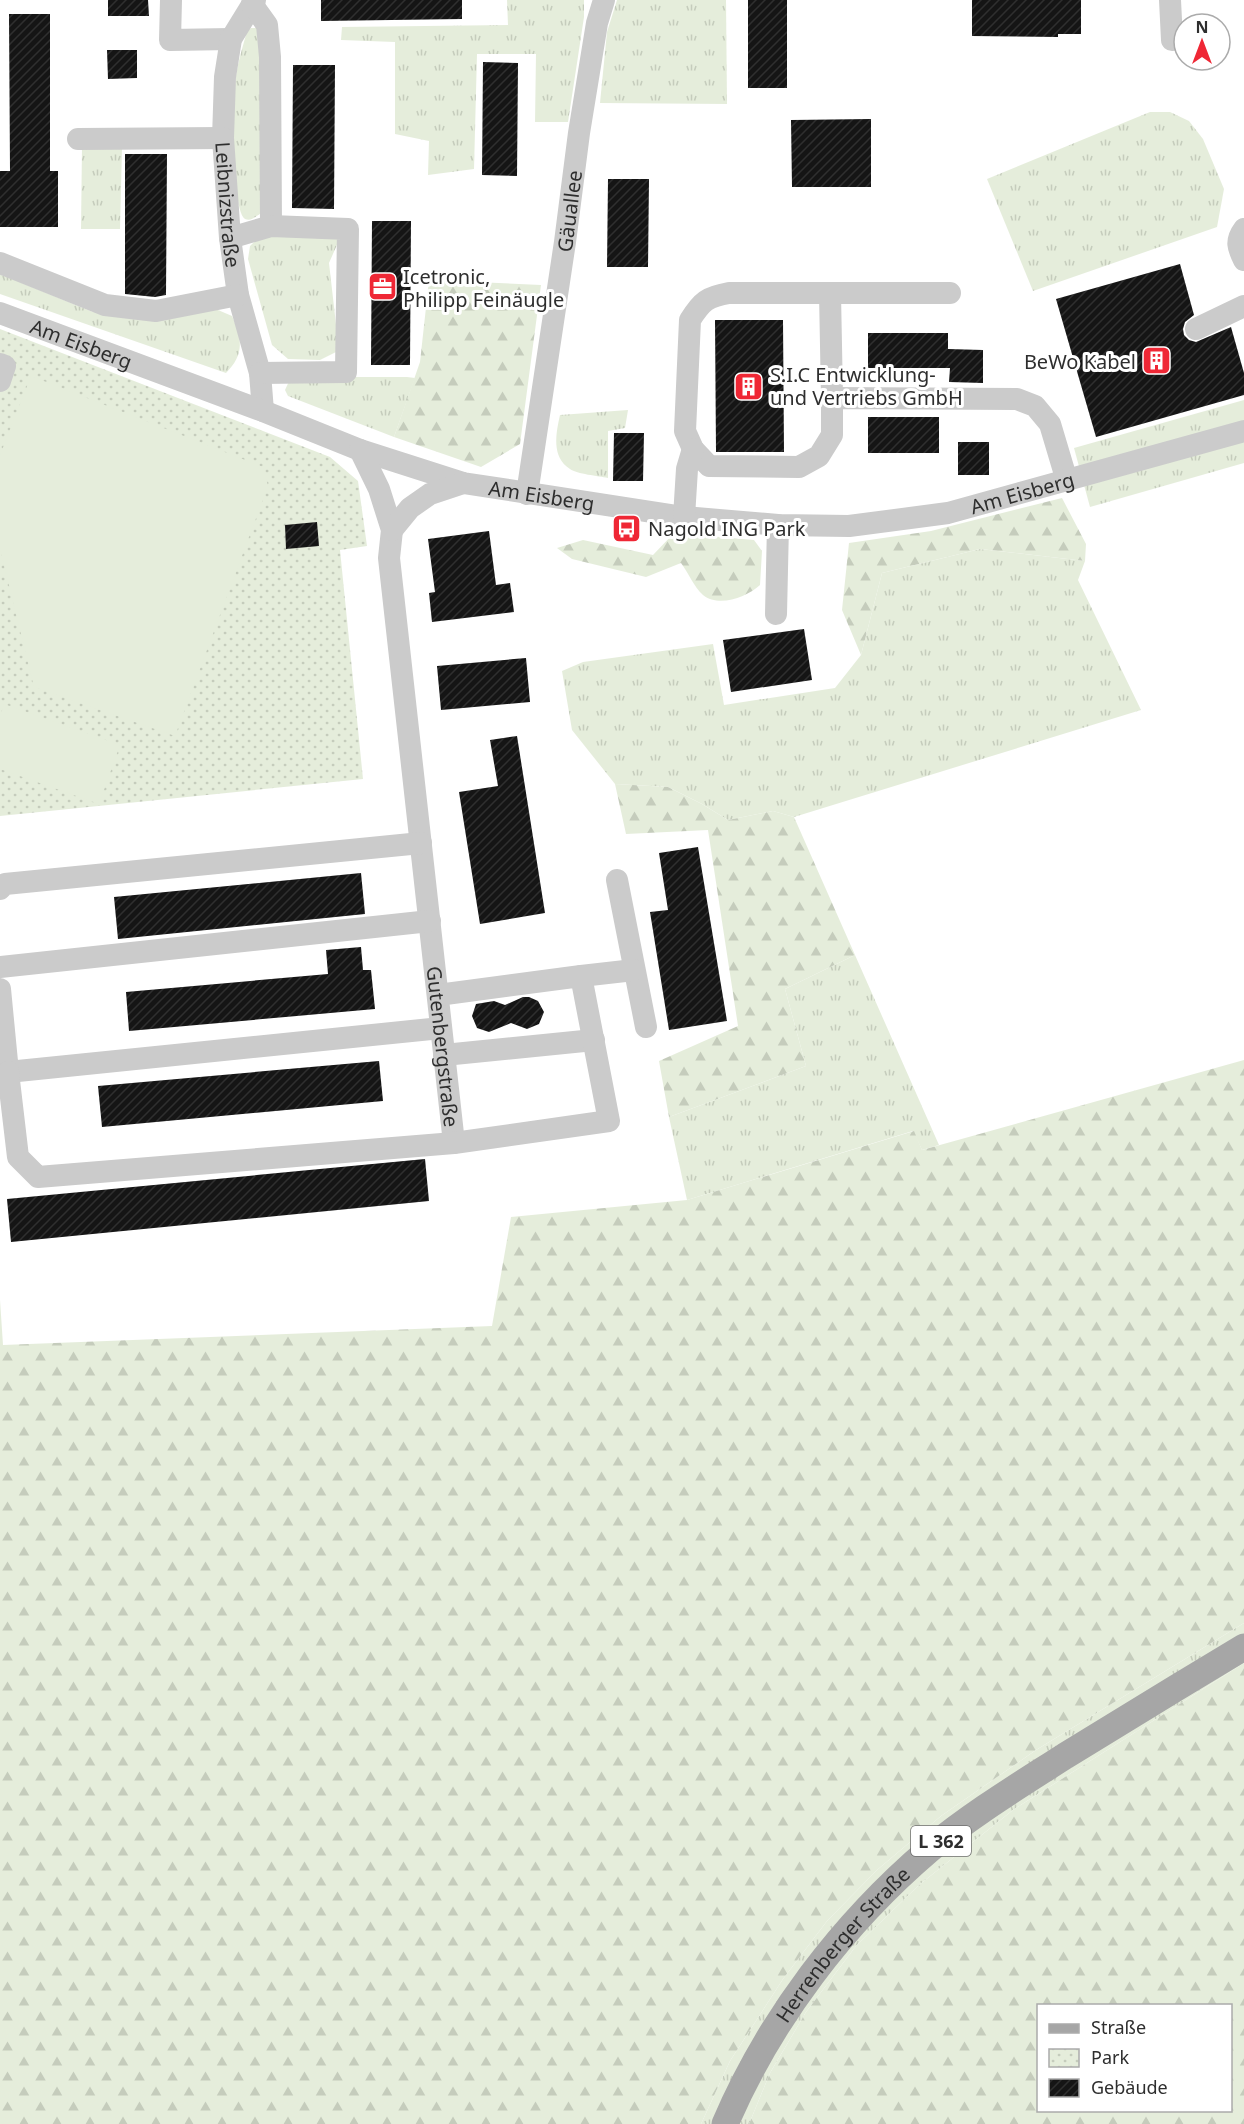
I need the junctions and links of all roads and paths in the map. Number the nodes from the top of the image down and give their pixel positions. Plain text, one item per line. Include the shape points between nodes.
1 (171, 0) edge
2 (604, 0) edge
3 (1170, 0) edge
4 (254, 2) edge
5 (231, 39) junction
6 (1172, 39) dead end
7 (223, 138) junction
8 (78, 139) dead end
9 (271, 226) junction
10 (1244, 229) edge
11 (230, 238) junction
12 (1244, 260) edge
13 (0, 263) edge
14 (830, 293) junction
15 (950, 293) dead end
16 (238, 295) junction
17 (1244, 307) edge
18 (0, 314) edge
19 (1196, 329) dead end
20 (0, 364) edge
21 (261, 373) junction
22 (0, 381) edge
23 (832, 398) junction
24 (264, 411) junction
25 (1244, 430) edge
26 (693, 449) junction
27 (360, 450) junction
28 (1067, 481) junction
29 (463, 483) junction
30 (527, 494) junction
31 (684, 517) junction
32 (778, 525) junction
33 (392, 530) junction
34 (776, 614) dead end
35 (421, 843) junction
36 (617, 880) dead end
37 (0, 889) edge
38 (430, 921) junction
39 (0, 967) edge
40 (634, 970) junction
41 (581, 976) junction
42 (0, 989) edge
43 (438, 995) junction
44 (646, 1027) dead end
45 (441, 1028) junction
46 (594, 1040) junction
47 (444, 1055) junction
48 (8, 1072) junction
49 (454, 1143) junction
50 (1244, 1647) edge
51 (725, 2124) edge

1 - 5 street via 170,39
2 - 30 street, Gäuallee via 581,122
3 - 6 street
4 - 5 street, Leibnizstraße
4 - 9 street via 267,25 270,57
5 - 7 street, Leibnizstraße
7 - 8 street
7 - 11 street, Leibnizstraße
9 - 11 street
9 - 21 street via 348,229 346,372
10 - 12 street via 1237,246
11 - 16 street, Leibnizstraße
13 - 16 street via 105,305 156,311
14 - 15 street
14 - 23 street
14 - 26 street via 729,293 710,296 698,307 690,320 685,431
16 - 21 street, Leibnizstraße
17 - 19 street
18 - 24 street, Am Eisberg
20 - 22 street via 5,366
21 - 24 street, Leibnizstraße
23 - 26 street via 832,435 819,456 799,467 709,466
23 - 28 street via 1017,399 1035,406 1050,424
24 - 27 street, Am Eisberg
25 - 28 street, Am Eisberg
26 - 31 street via 687,469
27 - 29 street, Am Eisberg
27 - 33 street, Gutenbergstraße via 379,489
28 - 32 street, Am Eisberg via 948,513 849,526
29 - 30 street, Am Eisberg
29 - 33 street via 430,494 410,508
30 - 31 street, Am Eisberg
31 - 32 street, Am Eisberg
32 - 34 street
33 - 35 street, Gutenbergstraße via 389,558
35 - 37 street via 6,884
35 - 38 street, Gutenbergstraße
36 - 40 street
38 - 39 street
38 - 43 street, Gutenbergstraße
40 - 41 street
40 - 44 street
41 - 43 street
41 - 46 street
42 - 48 street, Gutenbergstraße
43 - 45 street, Gutenbergstraße
45 - 47 street, Gutenbergstraße
45 - 48 street
46 - 47 street
46 - 49 street via 609,1121
47 - 49 street, Gutenbergstraße
48 - 49 street, Gutenbergstraße via 18,1157 38,1177
50 - 51 main road, Herrenberger Straße / L 362 via 1013,1789 931,1848 878,1898 802,1989 770,2037

